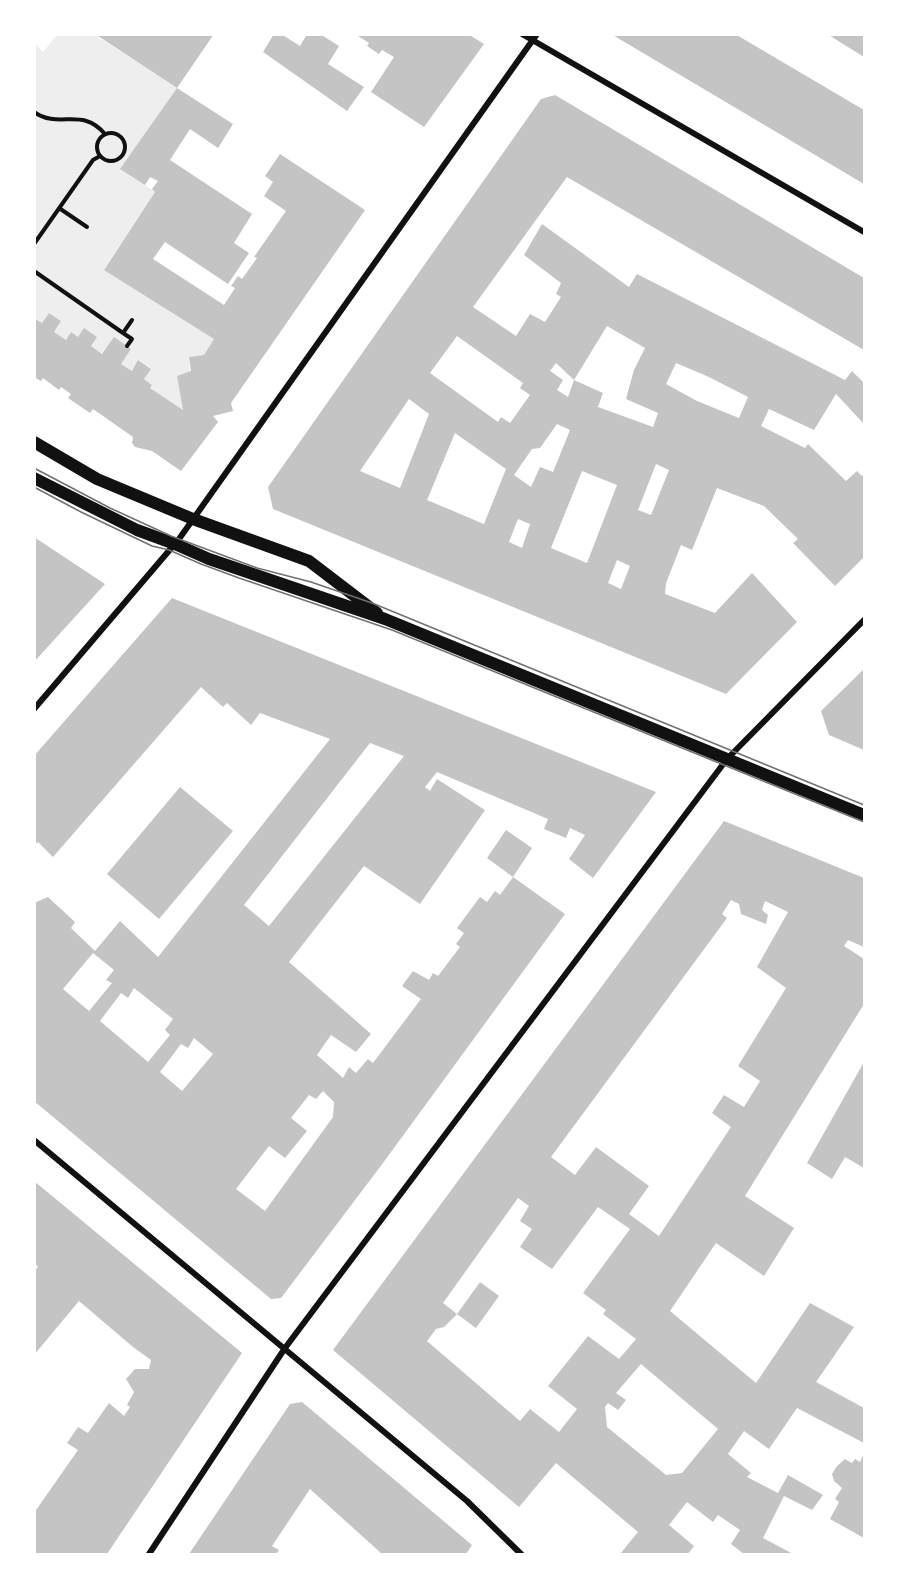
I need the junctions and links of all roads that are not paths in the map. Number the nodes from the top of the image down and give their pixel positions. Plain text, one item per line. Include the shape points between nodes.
1 (522, 34) edge
2 (537, 34) edge
3 (532, 41) junction
4 (864, 232) edge
5 (34, 442) edge
6 (34, 478) edge
7 (193, 519) junction
8 (175, 543) junction
9 (386, 619) junction
10 (864, 620) edge
11 (34, 709) edge
12 (727, 759) junction
13 (864, 815) edge
14 (34, 1140) edge
15 (285, 1348) junction
16 (149, 1554) edge
17 (521, 1554) edge

1 - 3 street
2 - 3 street
3 - 4 street
3 - 7 street
5 - 7 main road via 97,478
6 - 8 main road via 137,530
7 - 8 street
7 - 9 main road via 309,561
8 - 9 main road via 208,559
8 - 11 street
9 - 12 main road
10 - 12 street
12 - 13 main road
12 - 15 street
14 - 15 street
15 - 16 street
15 - 17 street via 467,1501

